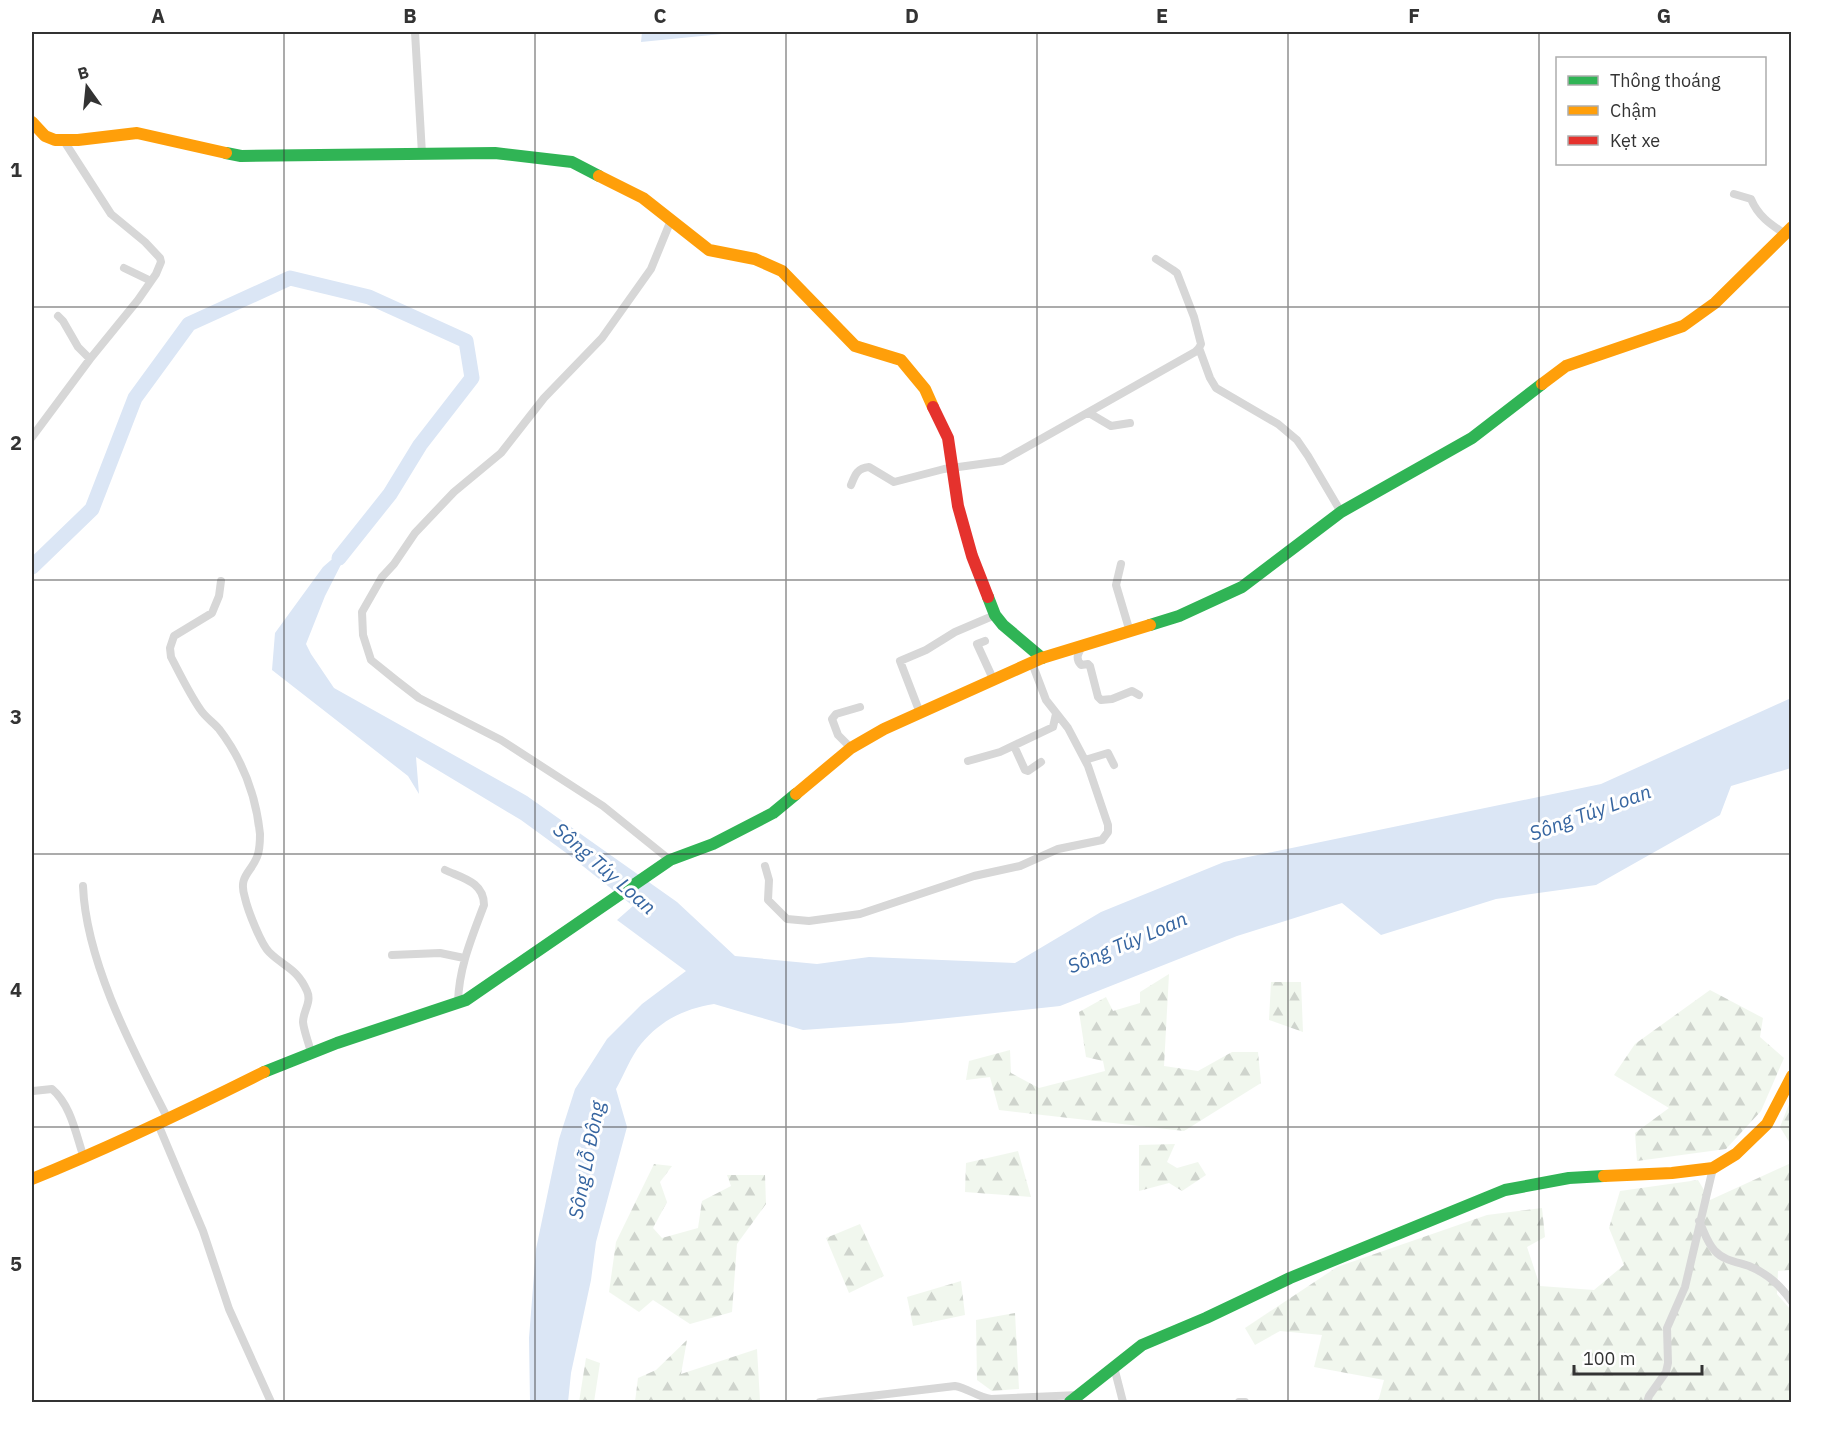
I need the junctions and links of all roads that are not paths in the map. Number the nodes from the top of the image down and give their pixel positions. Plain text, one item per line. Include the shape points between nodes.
1 (415, 32) edge
2 (32, 122) edge
3 (64, 141) junction
4 (422, 154) junction
5 (1734, 194) dead end
6 (671, 220) junction
7 (1788, 230) edge
8 (1156, 259) dead end
9 (124, 268) dead end
10 (151, 281) junction
11 (58, 316) dead end
12 (1199, 348) junction
13 (90, 359) junction
14 (1089, 413) junction
15 (1130, 423) dead end
16 (32, 437) edge
17 (953, 469) junction
18 (851, 485) dead end
19 (1341, 512) junction
20 (1121, 564) dead end
21 (221, 581) dead end
22 (995, 615) junction
23 (1130, 632) junction
24 (985, 641) dead end
25 (1082, 646) junction
26 (1037, 660) junction
27 (993, 681) junction
28 (1139, 695) dead end
29 (860, 707) dead end
30 (920, 713) junction
31 (1056, 714) junction
32 (1014, 746) junction
33 (852, 748) junction
34 (1085, 760) junction
35 (968, 761) dead end
36 (1041, 762) dead end
37 (1114, 765) dead end
38 (670, 860) junction
39 (765, 866) dead end
40 (445, 870) dead end
41 (83, 886) dead end
42 (393, 955) dead end
43 (464, 958) junction
44 (458, 1002) junction
45 (311, 1053) junction
46 (1791, 1076) edge
47 (33, 1090) dead end
48 (163, 1122) junction
49 (84, 1158) junction
50 (1713, 1168) junction
51 (32, 1179) edge
52 (1700, 1221) junction
53 (1791, 1302) edge
54 (1114, 1367) junction
55 (1075, 1399) edge
56 (271, 1402) edge
57 (820, 1402) edge
58 (1123, 1402) edge
59 (1239, 1402) edge
60 (1245, 1402) edge
61 (1647, 1402) edge

1 - 4 street
2 - 3 street via 50,139
3 - 4 street via 137,133 241,156
3 - 10 street via 111,214 160,258
4 - 6 street via 495,153 572,162 643,198
5 - 7 street via 1750,199 1769,224
6 - 17 street via 709,250 755,259 782,271 855,346 901,360 925,389 948,438
6 - 38 street via 651,269 602,338 544,398 501,453 454,492 415,533 362,612 363,635 371,660 396,681 419,698 501,740 603,806
7 - 19 street via 1715,303 1683,326 1566,366 1472,438
8 - 12 street via 1177,273 1194,317
9 - 10 street
10 - 13 street
11 - 13 street
12 - 14 street
12 - 19 street via 1216,388 1278,424 1297,440
13 - 16 street
14 - 15 street via 1111,426
14 - 17 street via 1002,461
17 - 18 street via 891,482 869,466 856,472
17 - 22 street via 958,506 972,555
19 - 23 street via 1242,587 1179,616
20 - 23 street via 1116,585
21 - 45 street via 212,613 174,636 171,657 200,709 240,762 247,779 260,847 242,882 243,891 264,946 295,971 307,991 309,1001 303,1020
22 - 26 street
22 - 30 street via 900,661
23 - 25 street
24 - 27 street via 977,644
25 - 26 street
25 - 28 street via 1077,660 1090,666 1098,698 1112,699 1132,691
26 - 27 street
26 - 31 street via 1042,692
27 - 30 street
29 - 33 street via 828,718
30 - 33 street
31 - 32 street via 1053,727
31 - 34 street
32 - 35 street
32 - 36 street via 1025,770 1032,770
33 - 38 street via 773,813 713,844
34 - 37 street via 1108,753
34 - 39 street via 1108,825 1102,840 1058,849 1020,866 974,876 860,914 810,921 788,919 768,900
38 - 44 street
40 - 43 street via 475,884 484,899
41 - 48 street via 84,905 103,978
42 - 43 street via 440,953
43 - 44 street
44 - 45 street
45 - 48 street
46 - 50 street via 1767,1124 1736,1154
47 - 49 street via 52,1089 62,1099
48 - 49 street
48 - 56 street via 229,1309
49 - 51 street
50 - 52 street
50 - 54 street via 1569,1178 1505,1190 1290,1278 1142,1345
52 - 53 street via 1719,1254 1770,1277
52 - 61 street via 1686,1287 1667,1328 1666,1372
54 - 55 street
54 - 58 street
55 - 57 street via 991,1399 955,1386
59 - 60 street

